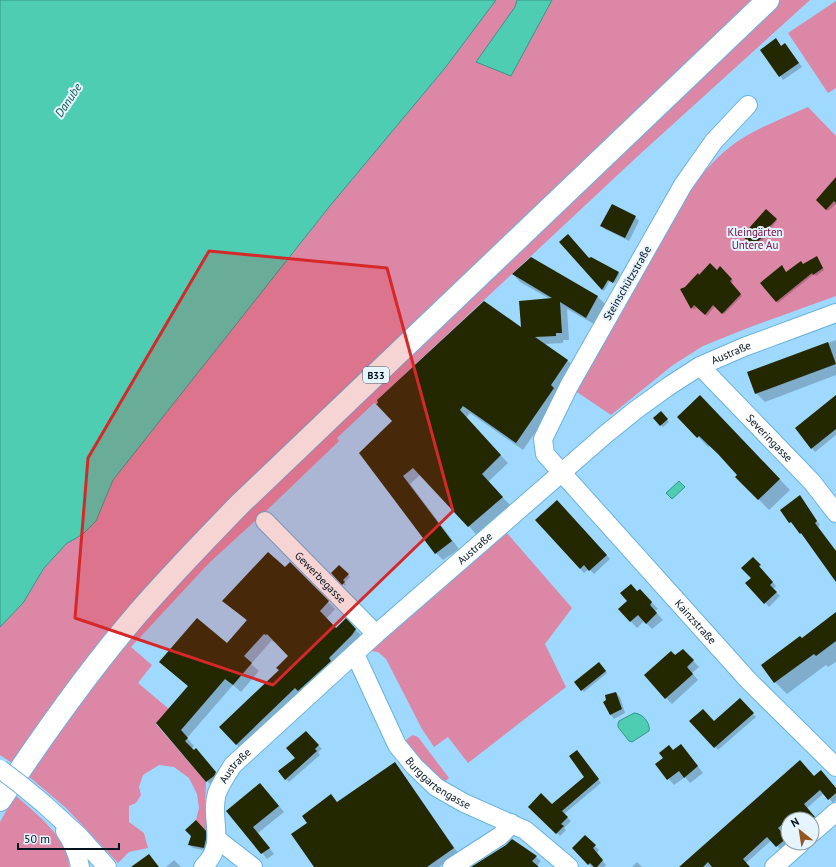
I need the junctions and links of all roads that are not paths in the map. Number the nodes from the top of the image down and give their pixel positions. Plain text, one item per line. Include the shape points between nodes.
1 (768, 0) edge
2 (748, 105) dead end
3 (836, 313) edge
4 (700, 366) junction
5 (560, 473) junction
6 (836, 514) edge
7 (265, 521) dead end
8 (376, 634) junction
9 (355, 654) junction
10 (836, 767) edge
11 (0, 768) edge
12 (0, 800) edge
13 (47, 808) junction
14 (836, 812) edge
15 (511, 823) junction
16 (820, 827) edge
17 (217, 839) junction
18 (792, 851) edge
19 (80, 867) edge
20 (107, 867) edge
21 (203, 867) edge
22 (253, 867) edge
23 (452, 867) edge
24 (569, 867) edge
25 (774, 867) edge

1 - 12 highway, B33 via 239,505 191,554 95,666 52,723
2 - 5 street, Steinschützstraße via 714,141 683,184 569,386 544,439 545,454
3 - 4 street, Austraße
4 - 5 street, Austraße via 637,409
4 - 6 street, Severingasse via 812,482
5 - 8 street, Austraße
5 - 10 street, Kainzstraße via 748,680
7 - 8 street, Gewerbegasse
8 - 9 street, Austraße
9 - 15 street, Burggartengasse via 397,744 414,766 436,787 464,803
9 - 17 street, Austraße via 233,765 217,793
11 - 13 street, bridge
13 - 19 street via 72,842 78,854
13 - 20 street via 80,837
14 - 16 street
15 - 23 street via 500,836
15 - 24 street, Burggartengasse via 525,830
17 - 21 street, Austraße via 214,852
17 - 22 street
18 - 25 street

